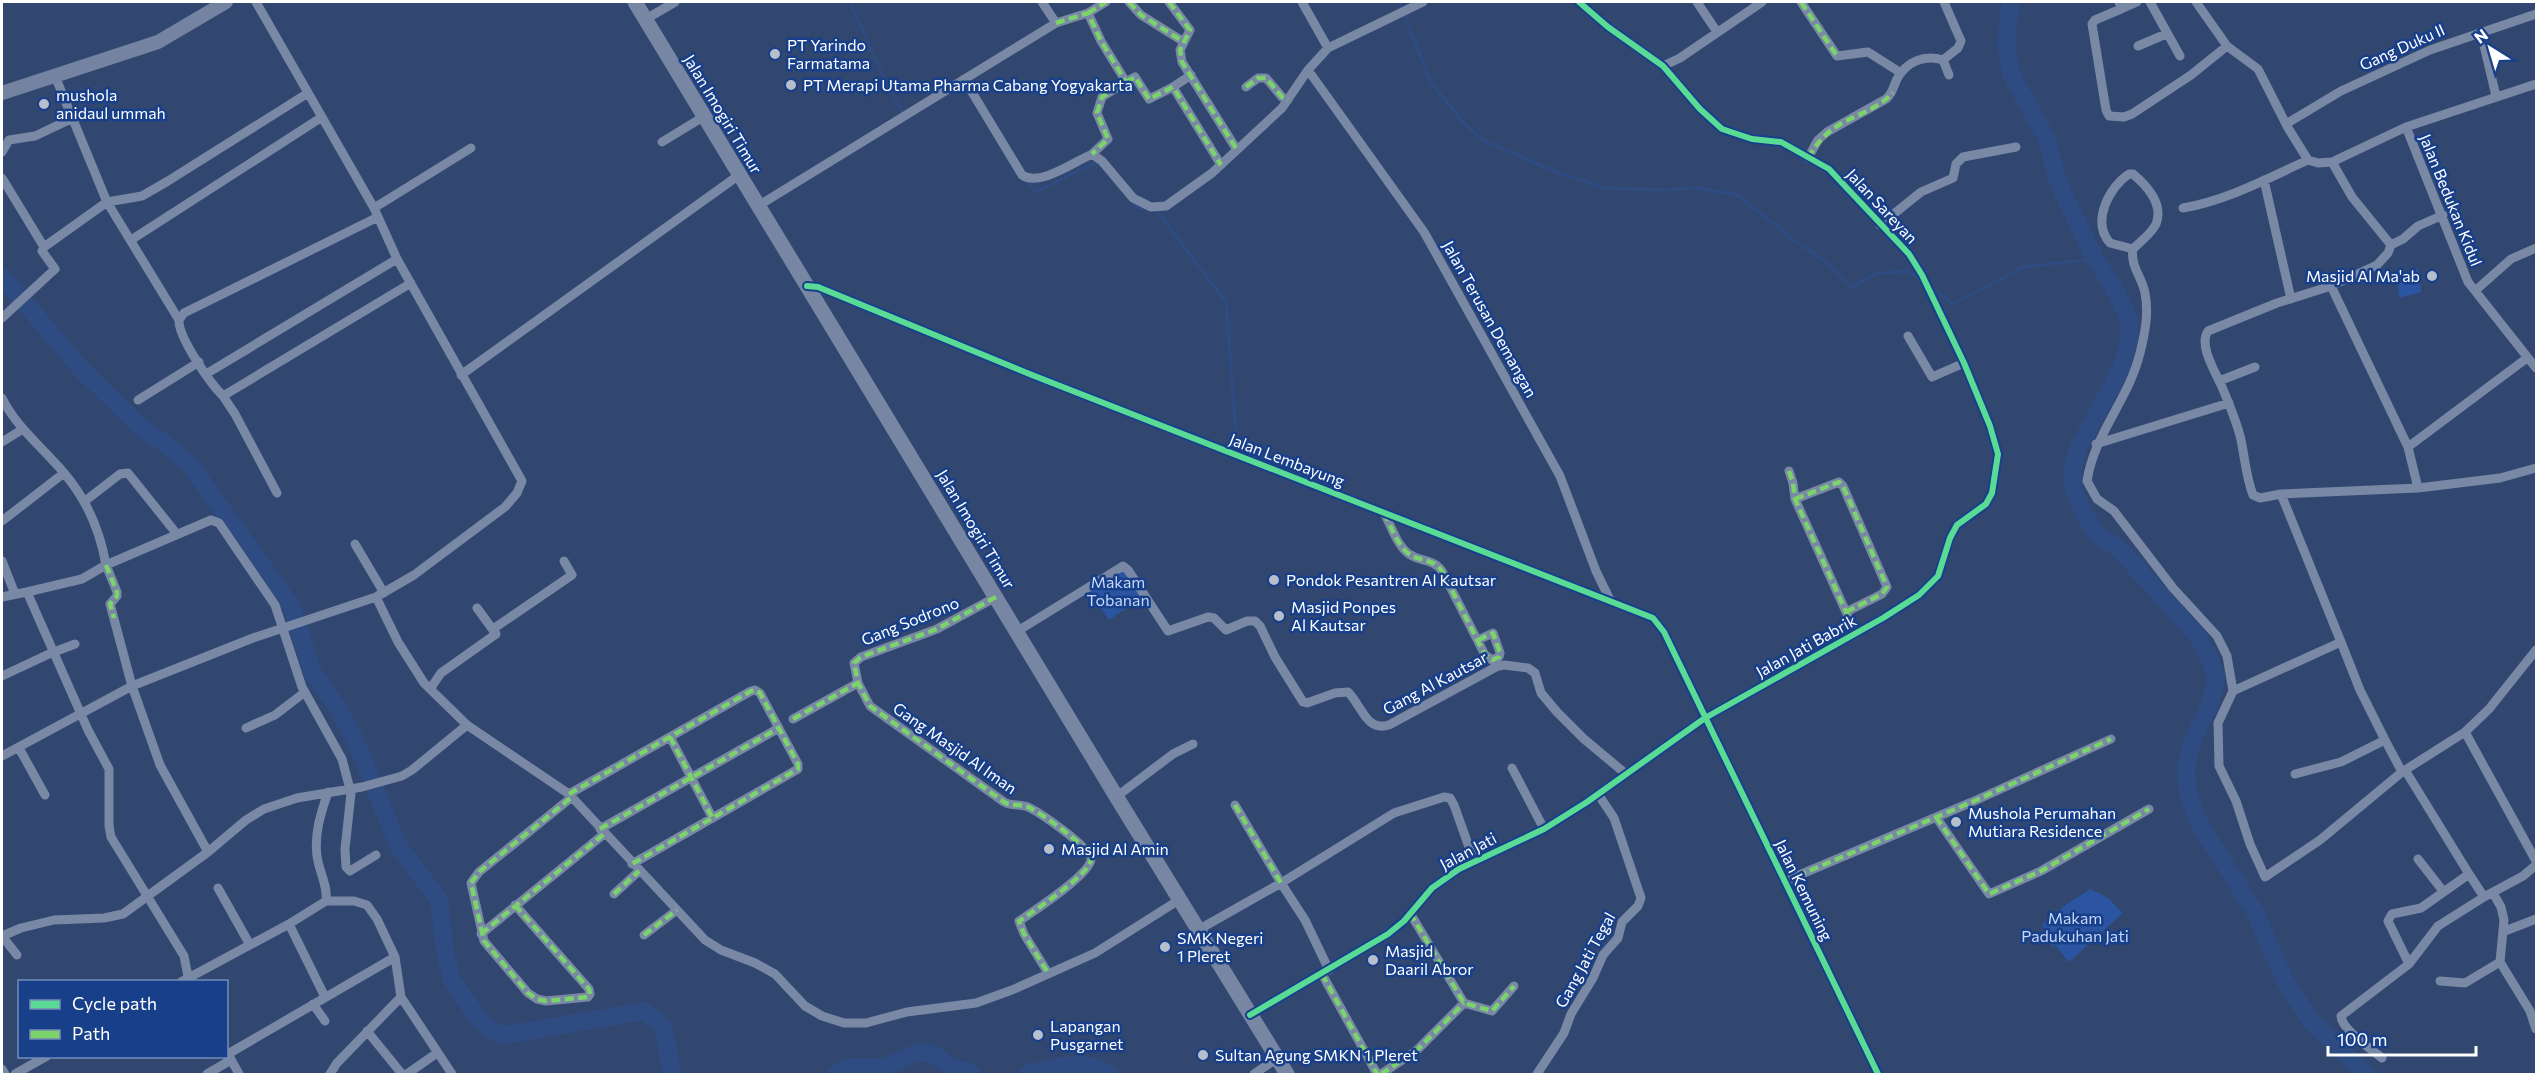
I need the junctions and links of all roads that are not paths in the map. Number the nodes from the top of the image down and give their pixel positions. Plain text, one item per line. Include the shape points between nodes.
1 (226, 2) edge
2 (256, 2) edge
3 (635, 2) edge
4 (675, 2) edge
5 (1042, 2) edge
6 (1106, 2) edge
7 (1130, 2) edge
8 (1169, 2) edge
9 (1302, 2) edge
10 (1423, 2) edge
11 (1579, 2) edge
12 (1697, 2) edge
13 (1761, 2) edge
14 (1802, 2) edge
15 (1944, 2) edge
16 (2137, 2) edge
17 (2150, 2) edge
18 (2196, 2) edge
19 (2120, 5) edge
20 (1088, 13) junction
21 (2536, 14) edge
22 (646, 19) junction
23 (1056, 24) junction
24 (1717, 32) junction
25 (2166, 34) junction
26 (2478, 34) junction
27 (1184, 42) junction
28 (2138, 46) dead end
29 (2227, 46) junction
30 (1328, 48) junction
31 (2180, 56) dead end
32 (1943, 60) junction
33 (1663, 66) junction
34 (1308, 70) junction
35 (1901, 73) junction
36 (1191, 75) junction
37 (1948, 75) dead end
38 (55, 76) junction
39 (964, 80) junction
40 (1126, 82) junction
41 (2536, 84) edge
42 (1173, 87) junction
43 (1246, 87) dead end
44 (2, 93) edge
45 (308, 93) junction
46 (2496, 96) junction
47 (1288, 100) junction
48 (322, 117) junction
49 (704, 117) junction
50 (71, 119) junction
51 (2286, 124) junction
52 (2406, 127) junction
53 (662, 142) dead end
54 (2016, 147) dead end
55 (471, 148) dead end
56 (1237, 150) junction
57 (2, 152) edge
58 (1092, 154) junction
59 (1808, 158) junction
60 (2308, 160) junction
61 (2332, 162) junction
62 (1221, 165) junction
63 (739, 175) junction
64 (2, 178) edge
65 (2264, 180) junction
66 (107, 202) junction
67 (758, 206) junction
68 (2183, 207) dead end
69 (374, 208) junction
70 (2443, 214) junction
71 (378, 217) junction
72 (1880, 225) junction
73 (131, 240) junction
74 (2391, 245) junction
75 (44, 247) junction
76 (2536, 248) edge
77 (2133, 249) junction
78 (397, 259) junction
79 (411, 283) junction
80 (807, 286) junction
81 (2331, 286) junction
82 (2476, 290) junction
83 (2292, 299) junction
84 (2, 318) edge
85 (179, 320) junction
86 (1908, 336) dead end
87 (2527, 357) junction
88 (199, 362) junction
89 (1964, 363) junction
90 (2255, 367) dead end
91 (2536, 368) edge
92 (207, 374) junction
93 (461, 375) junction
94 (2219, 381) junction
95 (223, 396) junction
96 (2, 398) edge
97 (138, 400) dead end
98 (2229, 403) junction
99 (23, 429) junction
100 (2, 442) edge
101 (2096, 444) junction
102 (2408, 447) junction
103 (2536, 468) edge
104 (1789, 471) dead end
105 (64, 473) junction
106 (2418, 488) junction
107 (277, 493) dead end
108 (2281, 494) junction
109 (1795, 499) junction
110 (85, 501) junction
111 (1384, 513) junction
112 (2, 520) edge
113 (176, 533) junction
114 (356, 544) dead end
115 (2, 561) edge
116 (564, 561) dead end
117 (106, 565) junction
118 (572, 575) junction
119 (578, 584) dead end
120 (27, 592) junction
121 (15, 594) junction
122 (380, 595) junction
123 (1919, 596) joint
124 (2, 597) edge
125 (996, 597) junction
126 (1611, 602) junction
127 (477, 608) dead end
128 (1846, 612) junction
129 (286, 628) junction
130 (493, 629) junction
131 (1016, 632) junction
132 (1856, 634) junction
133 (1478, 640) dead end
134 (2341, 642) junction
135 (75, 644) dead end
136 (2536, 650) edge
137 (52, 653) junction
138 (2, 676) edge
139 (858, 682) junction
140 (132, 686) junction
141 (430, 689) junction
142 (2233, 691) junction
143 (304, 692) junction
144 (80, 712) junction
145 (1705, 718) junction
146 (793, 720) dead end
147 (467, 725) junction
148 (246, 728) dead end
149 (779, 729) junction
150 (2465, 732) junction
151 (670, 737) junction
152 (2111, 739) dead end
153 (2385, 740) junction
154 (1193, 744) dead end
155 (20, 747) junction
156 (2, 756) edge
157 (1512, 768) dead end
158 (2403, 771) junction
159 (1626, 774) junction
160 (2295, 774) dead end
161 (691, 778) junction
162 (350, 789) junction
163 (328, 792) junction
164 (1599, 794) junction
165 (45, 795) dead end
166 (570, 796) junction
167 (1116, 796) junction
168 (1235, 806) dead end
169 (2149, 809) dead end
170 (712, 817) junction
171 (1936, 817) junction
172 (1544, 828) junction
173 (602, 832) junction
174 (208, 852) junction
175 (376, 855) dead end
176 (2418, 859) dead end
177 (1474, 861) junction
178 (2536, 863) edge
179 (635, 868) junction
180 (2469, 874) junction
181 (1785, 881) junction
182 (1281, 883) junction
183 (218, 888) dead end
184 (2443, 891) junction
185 (2493, 893) junction
186 (614, 894) dead end
187 (147, 896) junction
188 (2484, 897) junction
189 (1179, 900) junction
190 (326, 901) junction
191 (515, 905) junction
192 (677, 910) junction
193 (1410, 913) junction
194 (2536, 919) edge
195 (289, 924) junction
196 (1198, 930) junction
197 (2505, 931) junction
198 (481, 934) junction
199 (644, 935) dead end
200 (2, 936) edge
201 (250, 945) junction
202 (17, 955) dead end
203 (395, 957) junction
204 (2499, 962) junction
205 (2409, 964) junction
206 (1325, 972) junction
207 (1048, 973) junction
208 (186, 980) edge
209 (2440, 981) dead end
210 (1514, 986) dead end
211 (325, 997) junction
212 (400, 997) junction
213 (1464, 1003) junction
214 (313, 1004) junction
215 (2533, 1009) edge
216 (1250, 1016) junction
217 (325, 1021) dead end
218 (2536, 1029) edge
219 (368, 1030) junction
220 (437, 1053) junction
221 (228, 1055) edge
222 (43, 1058) edge
223 (225, 1058) edge
224 (2382, 1058) dead end
225 (1276, 1059) junction
226 (2, 1069) edge
227 (5, 1074) edge
228 (15, 1074) edge
229 (207, 1074) edge
230 (239, 1074) edge
231 (330, 1074) edge
232 (402, 1074) edge
233 (407, 1074) edge
234 (452, 1074) edge
235 (1254, 1074) edge
236 (1287, 1074) edge
237 (1379, 1074) edge
238 (1537, 1074) edge
239 (1878, 1074) edge

1 - 38 street via 158,42
2 - 45 street
3 - 22 main road, Jalan Imogiri Timur
4 - 22 street
5 - 23 street
6 - 20 street
7 - 27 street via 1141,15
8 - 27 street via 1190,27
9 - 30 street
10 - 30 street
11 - 33 street, Jalan Sareyan
12 - 24 street
13 - 24 street
14 - 35 street via 1837,56 1868,52
15 - 32 street via 1961,42
16 - 19 street
17 - 25 street
18 - 29 street
19 - 29 street via 2092,24 2109,116 2132,114
20 - 23 street
20 - 40 street
21 - 26 street, Gang Duku II
22 - 49 main road, Jalan Imogiri Timur
23 - 39 street
24 - 33 street
25 - 28 street
25 - 31 street
26 - 46 street
26 - 51 street, Gang Duku II via 2430,50 2351,86
27 - 36 street via 1180,55
29 - 51 street via 2258,69
30 - 34 street
32 - 35 street via 1917,60
32 - 37 street
33 - 59 street, Jalan Sareyan via 1722,129 1752,139 1781,142
34 - 47 street
34 - 126 street, Jalan Terusan Demangan via 1424,232 1554,465
35 - 59 street via 1893,93 1827,132
36 - 42 street
36 - 56 street
38 - 44 street
38 - 50 street
39 - 58 street via 1028,179 1041,178
39 - 67 street
40 - 42 street via 1135,77 1149,99
40 - 58 street via 1102,97 1096,113 1107,139
41 - 46 street
42 - 62 street
43 - 47 street via 1258,78 1266,78
45 - 48 street
45 - 66 street via 142,196
46 - 52 street
47 - 56 street
48 - 69 street
48 - 73 street
49 - 53 street
49 - 63 main road, Jalan Imogiri Timur
50 - 57 street via 35,136 9,140
50 - 66 street
51 - 60 street
52 - 61 street
52 - 70 street, Jalan Bedukan Kidul
54 - 72 street via 1963,157 1956,164 1953,178 1921,192
55 - 69 street
56 - 62 street
58 - 62 street via 1133,198 1151,207 1166,206
59 - 72 street, Jalan Sareyan via 1828,169
60 - 61 street
60 - 65 street
61 - 74 street via 2352,197
63 - 67 main road, Jalan Imogiri Timur
63 - 93 street
64 - 75 street
65 - 68 street via 2222,199
65 - 83 street
66 - 73 street
66 - 75 street
67 - 80 main road, Jalan Imogiri Timur
69 - 71 street
70 - 74 street
70 - 82 street, Jalan Bedukan Kidul via 2468,282
71 - 78 street
71 - 85 street via 184,313
72 - 89 street, Jalan Sareyan via 1909,254 1922,275
73 - 85 street
74 - 81 street via 2377,265
75 - 84 street via 42,250 55,270
76 - 82 street via 2511,259
77 - 77 street via 2110,243 2101,228 2112,192 2129,174 2149,189 2157,218 2155,226
77 - 101 street via 2132,259 2145,291 2146,324 2133,377
78 - 79 street
78 - 92 street
79 - 93 street
79 - 95 street
80 - 111 street, Jalan Lembayung via 818,287
80 - 125 main road, Jalan Imogiri Timur
81 - 83 street
81 - 102 street
82 - 87 street, Jalan Bedukan Kidul
83 - 94 street via 2208,331 2204,339
85 - 88 street
86 - 89 street via 1932,377
87 - 91 street, Jalan Bedukan Kidul
87 - 102 street
88 - 92 street
88 - 97 street
89 - 123 street, Jalan Sareyan via 1997,449 1992,494 1986,504 1957,525 1938,576
90 - 94 street
92 - 95 street
93 - 122 street via 522,481 521,486 505,507 414,575
94 - 98 street
95 - 107 street
96 - 99 street
98 - 101 street
98 - 108 street via 2253,495 2260,498
99 - 100 street
99 - 105 street
101 - 142 street via 2087,481 2090,489 2114,511 2173,588 2217,636 2228,656
102 - 106 street
103 - 106 street via 2500,478
104 - 109 street
105 - 110 street
105 - 112 street
106 - 108 street
108 - 134 street
109 - 128 street
109 - 128 street via 1839,482 1861,524 1887,587 1882,594
110 - 113 street via 120,474 128,473
110 - 117 street via 100,537
111 - 126 street, Jalan Lembayung
111 - 133 street via 1404,549 1439,566
113 - 117 street
113 - 129 street via 207,520 219,523 275,605
114 - 122 street
115 - 121 street
116 - 118 street
117 - 120 street via 82,579
117 - 140 street via 117,592 110,604
118 - 119 street
118 - 130 street
120 - 121 street
120 - 137 street
121 - 124 street
122 - 129 street
122 - 141 street via 398,642
123 - 132 street, Jalan Jati Babrik
125 - 131 main road, Jalan Imogiri Timur
125 - 139 street, Gang Sodrono via 937,629 861,657 853,666
126 - 145 street, Jalan Lembayung via 1649,616 1659,624
127 - 130 street
128 - 132 street
129 - 140 street
129 - 143 street
130 - 141 street via 496,634 441,673
131 - 159 street, Gang Al Kautsar via 1123,566 1168,631 1208,617 1226,630 1255,621 1303,702 1348,692 1377,727 1389,725 1499,666 1531,669 1541,693 1557,712
131 - 167 main road, Jalan Imogiri Timur
132 - 145 street, Jalan Jati Babrik
134 - 142 street
134 - 153 street
135 - 137 street
136 - 150 street
137 - 138 street
137 - 144 street
139 - 146 street
139 - 207 street, Gang Masjid Al Iman via 870,706 886,719 1010,806 1029,807 1075,839 1090,856 1086,869 1019,921
140 - 144 street
140 - 174 street via 160,765
141 - 147 street
142 - 158 street via 2218,723 2219,766 2265,877 2320,840
143 - 148 street via 275,715
143 - 162 street via 335,745
144 - 155 street
144 - 187 street via 109,769 111,837
145 - 159 street, Jalan Jati
145 - 181 street, Jalan Kemuning
147 - 162 street via 412,770
147 - 166 street
149 - 151 street via 755,690
149 - 161 street
149 - 170 street via 798,769
150 - 158 street
150 - 178 street
151 - 161 street
151 - 166 street
152 - 171 street
153 - 158 street
153 - 160 street via 2341,762
154 - 167 street
155 - 156 street
155 - 165 street
157 - 172 street
158 - 180 street
159 - 164 street, Jalan Jati
161 - 170 street
161 - 173 street
162 - 163 street
162 - 175 street via 346,867 354,870
163 - 174 street via 264,809
163 - 190 street via 316,837
164 - 172 street, Jalan Jati
164 - 238 street, Gang Jati Tegal via 1614,818 1641,898 1622,922 1618,938 1603,955 1564,1034
166 - 173 street
166 - 198 street via 472,878
167 - 189 main road, Jalan Imogiri Timur
168 - 182 street
169 - 171 street via 2041,871 1989,894
170 - 179 street
171 - 181 street
172 - 177 street, Jalan Jati
173 - 179 street
173 - 191 street
174 - 187 street
176 - 184 street
177 - 182 street via 1454,805 1444,797 1384,818
177 - 193 street, Jalan Jati via 1432,888
178 - 185 street via 2523,876
179 - 186 street
179 - 192 street
180 - 184 street
180 - 188 street
181 - 239 street, Jalan Kemuning
182 - 196 street
182 - 206 street via 1305,920
183 - 201 street
184 - 205 street via 2421,908 2395,912 2389,918
185 - 188 street
185 - 197 street via 2501,907
187 - 200 street via 123,914 54,920
187 - 208 street via 184,956
188 - 205 street via 2438,926
189 - 196 main road, Jalan Imogiri Timur
189 - 207 street via 1109,945
190 - 195 street
190 - 203 street via 367,905
191 - 198 street
191 - 198 street via 589,989 588,998 546,1001 534,997
192 - 199 street
192 - 207 street via 713,946 765,968 813,1012 844,1023 866,1023 907,1012 976,1003
193 - 206 street, Jalan Jati via 1388,934
193 - 213 street
194 - 197 street
195 - 201 street
195 - 211 street
196 - 216 main road, Jalan Imogiri Timur
197 - 204 street
200 - 202 street
201 - 208 street
203 - 211 street
203 - 212 street
204 - 209 street via 2465,983
204 - 215 street
205 - 224 street via 2340,1017 2349,1031
206 - 216 street, Jalan Jati
206 - 237 street
210 - 213 street via 1492,1011
211 - 214 street
212 - 219 street
212 - 220 street
213 - 237 street via 1423,1045
214 - 217 street
214 - 221 street
215 - 218 street
216 - 225 main road, Jalan Imogiri Timur
219 - 231 street
219 - 232 street
220 - 233 street
220 - 234 street
221 - 230 street
222 - 228 street
223 - 229 street
225 - 235 street
225 - 236 main road, Jalan Imogiri Timur
226 - 227 street

